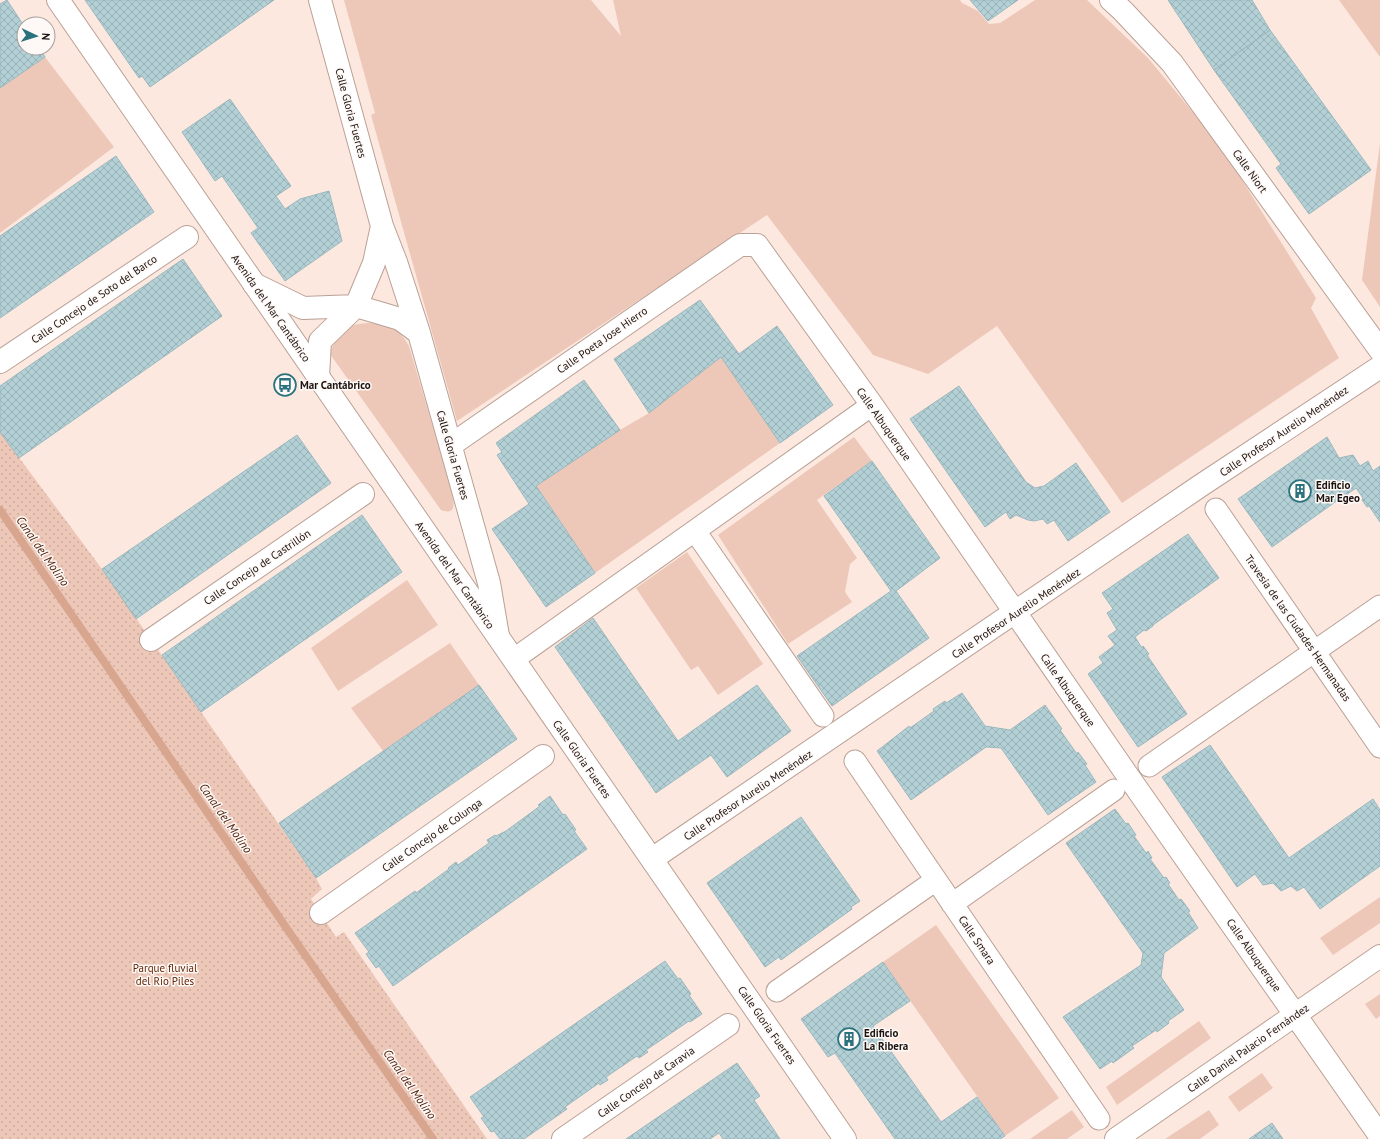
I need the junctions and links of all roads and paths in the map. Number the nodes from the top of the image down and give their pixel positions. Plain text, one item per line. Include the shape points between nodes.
1 (58, 0) edge
2 (320, 0) edge
3 (1111, 0) edge
4 (382, 226) junction
5 (187, 237) dead end
6 (757, 245) joint
7 (254, 284) junction
8 (356, 306) junction
9 (419, 333) junction
10 (1380, 350) edge
11 (0, 362) edge
12 (1380, 367) edge
13 (318, 377) junction
14 (872, 405) junction
15 (451, 445) junction
16 (363, 494) dead end
17 (1216, 509) dead end
18 (695, 531) junction
19 (1380, 606) edge
20 (1015, 613) junction
21 (498, 636) junction
22 (150, 640) dead end
23 (1315, 651) junction
24 (514, 659) junction
25 (823, 716) dead end
26 (1380, 747) edge
27 (543, 756) dead end
28 (854, 761) dead end
29 (1149, 766) dead end
30 (1114, 790) dead end
31 (652, 859) junction
32 (936, 880) junction
33 (952, 904) junction
34 (321, 913) dead end
35 (1380, 956) edge
36 (777, 991) dead end
37 (1296, 1015) junction
38 (728, 1025) dead end
39 (1099, 1119) dead end
40 (1380, 1136) edge
41 (563, 1139) edge
42 (845, 1139) edge
43 (1116, 1139) edge

1 - 7 street, Avenida del Mar Cantábrico
2 - 4 street, Calle Gloria Fuertes
3 - 10 street, Calle Niort via 1172,63
4 - 8 street, Calle Gloria Fuertes via 374,263
4 - 9 street, Calle Gloria Fuertes
5 - 11 street, Calle Concejo de Soto del Barco
6 - 14 street, Calle Albuquerque
6 - 15 street, Calle Poeta Jose Hierro via 740,245
7 - 8 street via 303,308
7 - 13 street, Avenida del Mar Cantábrico
8 - 9 street via 400,318
8 - 13 street, Calle Gloria Fuertes via 320,341
9 - 15 street, Calle Gloria Fuertes
12 - 20 street, Calle Profesor Aurelio Menéndez
13 - 21 street, Avenida del Mar Cantábrico
14 - 18 street
14 - 20 street, Calle Albuquerque
15 - 21 street, Calle Gloria Fuertes via 489,583
16 - 22 street, Calle Concejo de Castrillón
17 - 23 street, Travesía de las Ciudades Hermanadas
18 - 24 street
18 - 25 street
19 - 23 street
20 - 31 street, Calle Profesor Aurelio Menéndez
20 - 37 street, Calle Albuquerque
21 - 24 street, Calle Gloria Fuertes
23 - 26 street, Travesía de las Ciudades Hermanadas
23 - 29 street
24 - 31 street, Calle Gloria Fuertes
27 - 34 street, Calle Concejo de Colunga
28 - 32 street, Calle Smara
30 - 33 street
31 - 42 street, Calle Gloria Fuertes
32 - 33 street, Calle Smara
32 - 36 street
33 - 39 street, Calle Smara
35 - 37 street, Calle Daniel Palacio Fernández
37 - 40 street, Calle Albuquerque
37 - 43 street, Calle Daniel Palacio Fernández
38 - 41 street, Calle Concejo de Caravia

